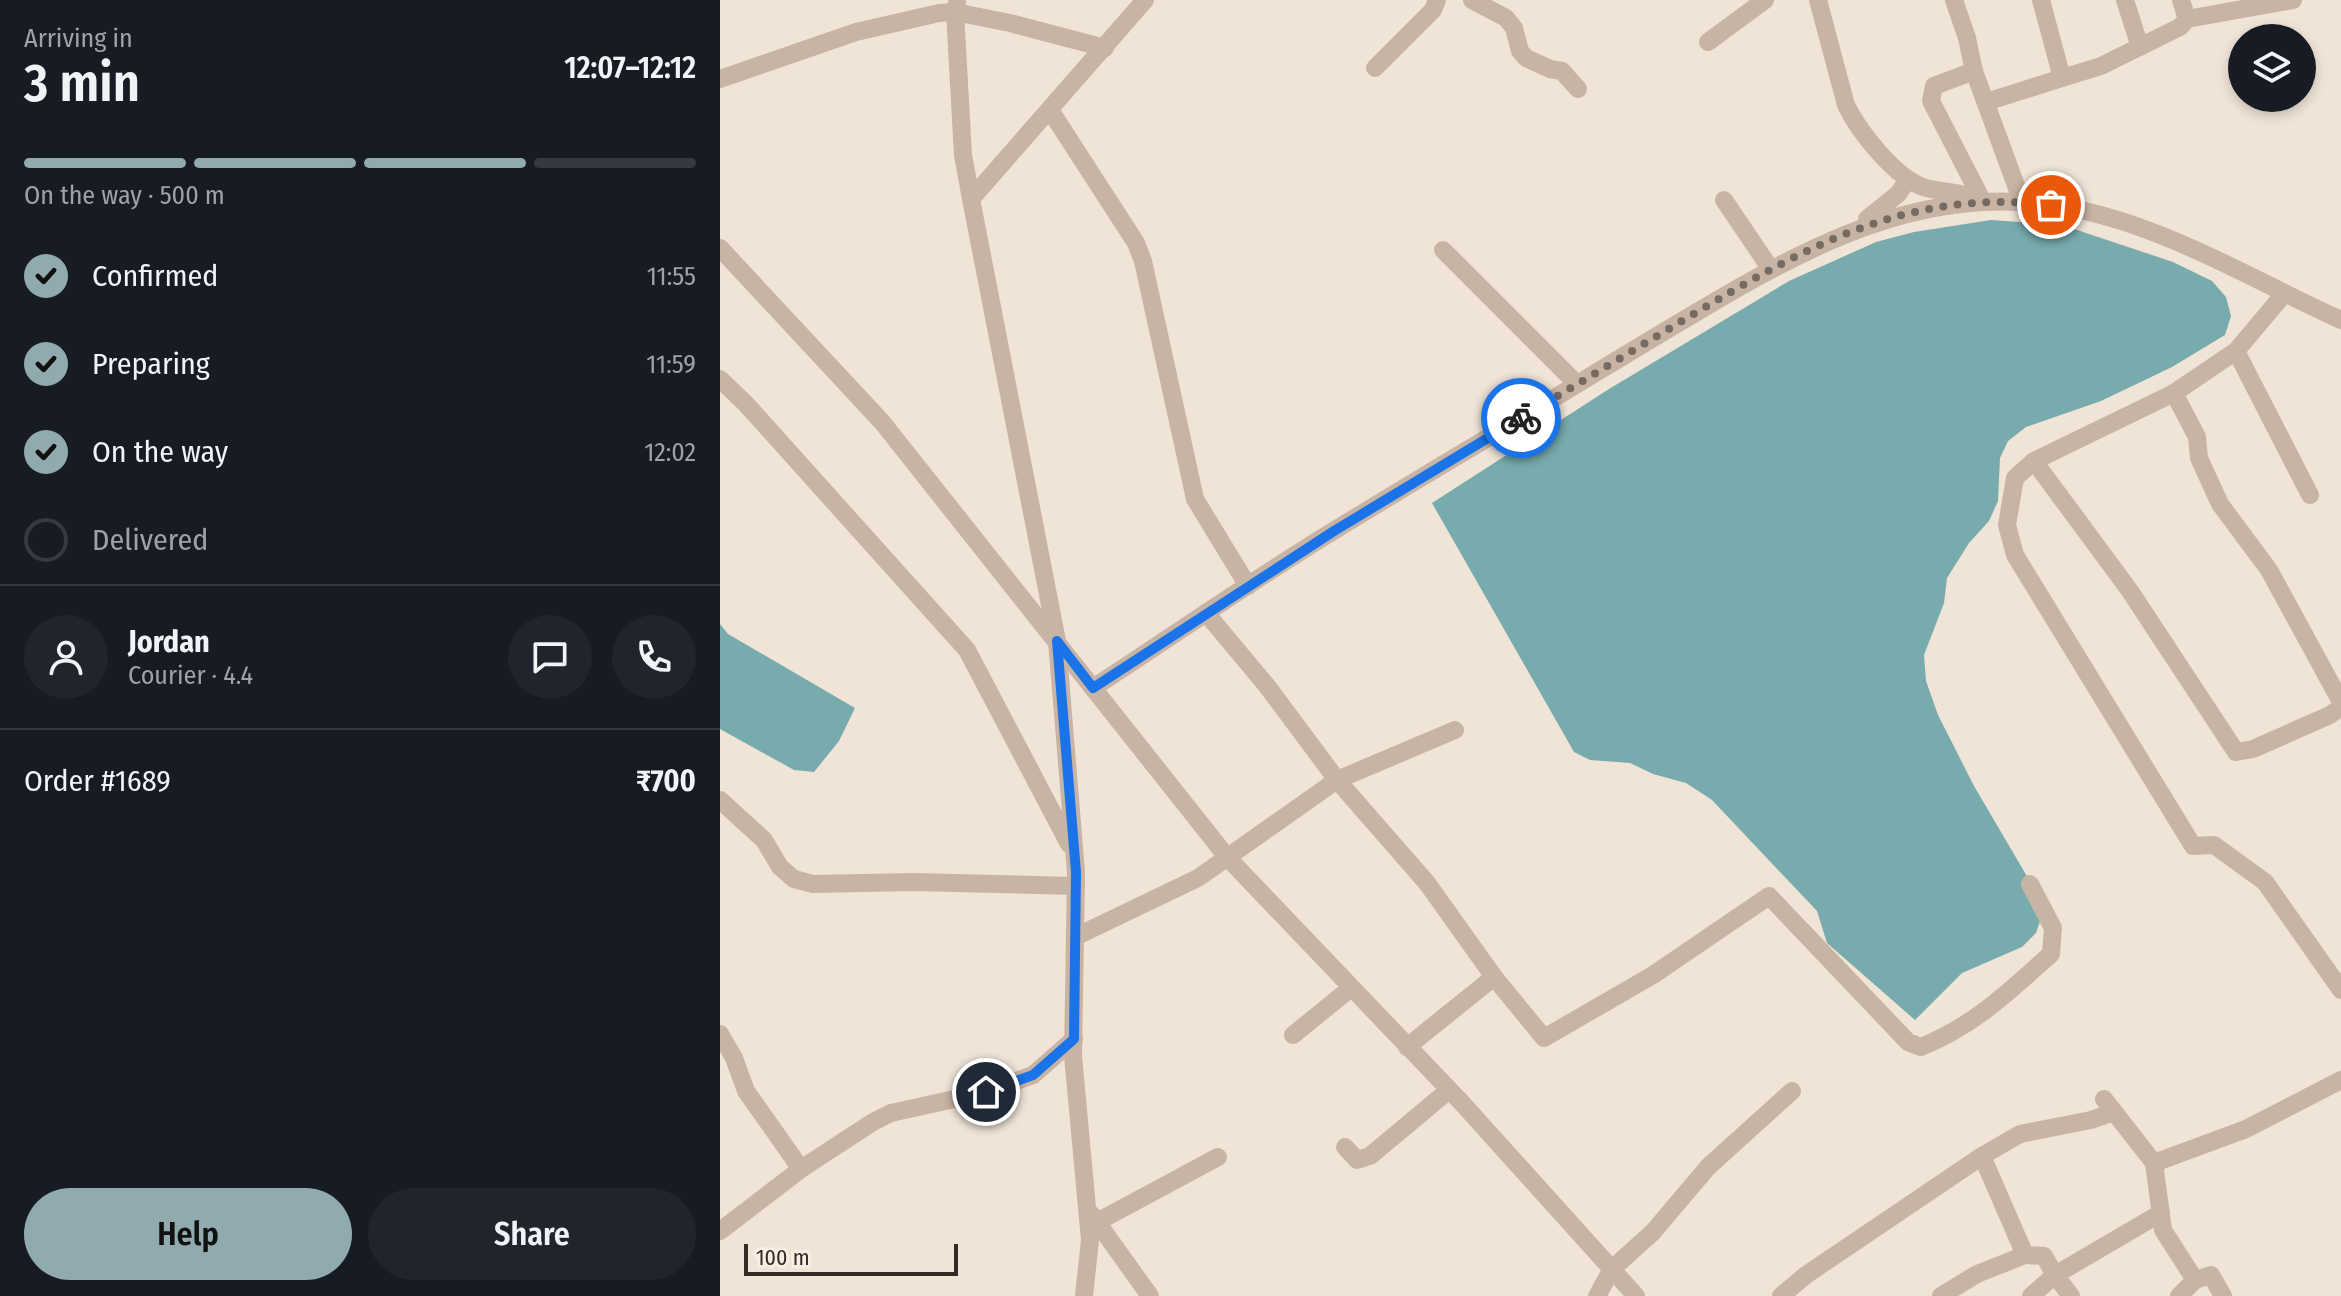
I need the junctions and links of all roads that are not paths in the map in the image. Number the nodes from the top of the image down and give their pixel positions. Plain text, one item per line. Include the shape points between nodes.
1 (1145, 0) edge
2 (1437, 0) edge
3 (1472, 0) edge
4 (1765, 0) edge
5 (1818, 0) edge
6 (1954, 0) edge
7 (2041, 0) edge
8 (2125, 0) edge
9 (2181, 0) edge
10 (2293, 0) edge
11 (956, 6) edge
12 (2187, 19) junction
13 (1708, 42) dead end
14 (2140, 47) junction
15 (1105, 48) junction
16 (1375, 68) dead end
17 (1974, 71) junction
18 (2062, 78) junction
19 (720, 79) edge
20 (1578, 89) dead end
21 (1986, 102) junction
22 (1050, 110) junction
23 (1908, 180) junction
24 (971, 199) junction
25 (1724, 200) dead end
26 (1983, 202) junction
27 (2022, 202) junction
28 (1850, 232) junction
29 (720, 248) edge
30 (1443, 250) dead end
31 (1770, 268) junction
32 (2284, 294) junction
33 (2341, 320) edge
34 (2236, 351) junction
35 (721, 382) edge
36 (1577, 384) junction
37 (2174, 393) junction
38 (2034, 461) junction
39 (2310, 495) dead end
40 (1248, 586) junction
41 (1206, 613) junction
42 (1057, 641) junction
43 (1093, 688) junction
44 (2341, 704) edge
45 (1455, 730) dead end
46 (1337, 780) junction
47 (720, 800) edge
48 (1074, 853) junction
49 (1227, 857) junction
50 (2030, 884) dead end
51 (1076, 886) junction
52 (1075, 937) junction
53 (1494, 977) junction
54 (1351, 988) junction
55 (2341, 990) edge
56 (720, 1034) edge
57 (1293, 1035) dead end
58 (1074, 1039) junction
59 (1407, 1047) junction
60 (720, 1074) edge
61 (739, 1076) junction
62 (2341, 1080) edge
63 (1449, 1090) junction
64 (1792, 1091) dead end
65 (1345, 1147) dead end
66 (1982, 1156) junction
67 (1218, 1157) dead end
68 (2154, 1163) junction
69 (801, 1169) junction
70 (2161, 1213) junction
71 (1092, 1216) junction
72 (720, 1231) edge
73 (2025, 1255) junction
74 (1612, 1269) junction
75 (2055, 1275) junction
76 (2195, 1280) junction
77 (1084, 1296) edge
78 (1150, 1296) edge
79 (1597, 1296) edge
80 (1636, 1296) edge
81 (1781, 1296) edge
82 (1941, 1296) edge
83 (2031, 1296) edge
84 (2071, 1296) edge
85 (2179, 1296) edge
86 (2223, 1296) edge

1 - 15 street
2 - 16 street
3 - 20 street via 1506,18 1526,58 1562,71
4 - 13 street
5 - 23 street via 1852,117
6 - 17 street
7 - 18 street
8 - 14 street
9 - 12 street
10 - 12 street
11 - 15 street
11 - 19 street via 856,32
11 - 24 street via 963,155
12 - 14 street
14 - 18 street
15 - 22 street
17 - 21 street
17 - 26 street via 1934,86 1931,101
18 - 21 street
21 - 27 street
22 - 24 street
22 - 40 street via 1136,243 1195,499
23 - 26 street
23 - 28 street via 1891,201
24 - 42 street
25 - 31 street
26 - 27 street
26 - 28 street via 1912,211
27 - 32 street via 2079,209 2134,225
28 - 31 street
29 - 42 street via 882,422
30 - 36 street
31 - 36 street
32 - 33 street
32 - 34 street
34 - 37 street
34 - 39 street
35 - 48 street via 967,650
36 - 40 street
37 - 38 street
37 - 44 street via 2197,437 2199,458 2220,504 2269,570
38 - 44 street via 2130,591 2236,752 2330,715
38 - 55 street via 2015,478 2007,525 2015,555 2193,846 2214,845 2265,882
40 - 41 street
41 - 43 street
41 - 46 street
42 - 43 street
42 - 48 street
43 - 49 street
45 - 46 street
46 - 49 street
46 - 53 street via 1427,883
47 - 51 street via 764,840 780,867 794,879 813,884
48 - 51 street
49 - 52 street via 1198,878
49 - 54 street
50 - 53 street via 2053,928 2051,954 1954,1033 1921,1047 1908,1042 1769,896 1653,975 1544,1038
51 - 52 street
52 - 58 street
53 - 59 street
54 - 57 street
54 - 59 street
56 - 61 street
58 - 69 street via 1033,1075 986,1092 891,1113
58 - 71 street
59 - 63 street
60 - 61 street
61 - 69 street
62 - 68 street via 2246,1129
63 - 65 street via 1370,1156 1357,1160
63 - 74 street
64 - 74 street via 1708,1167 1653,1232
66 - 68 street via 2020,1134 2091,1120 2109,1106
66 - 73 street
66 - 81 street
67 - 71 street
68 - 70 street
69 - 72 street
70 - 75 street
70 - 76 street via 2163,1230
71 - 77 street
71 - 78 street
73 - 75 street via 2044,1256
73 - 82 street
74 - 79 street
74 - 80 street
75 - 83 street
75 - 84 street
76 - 85 street
76 - 86 street via 2211,1275

